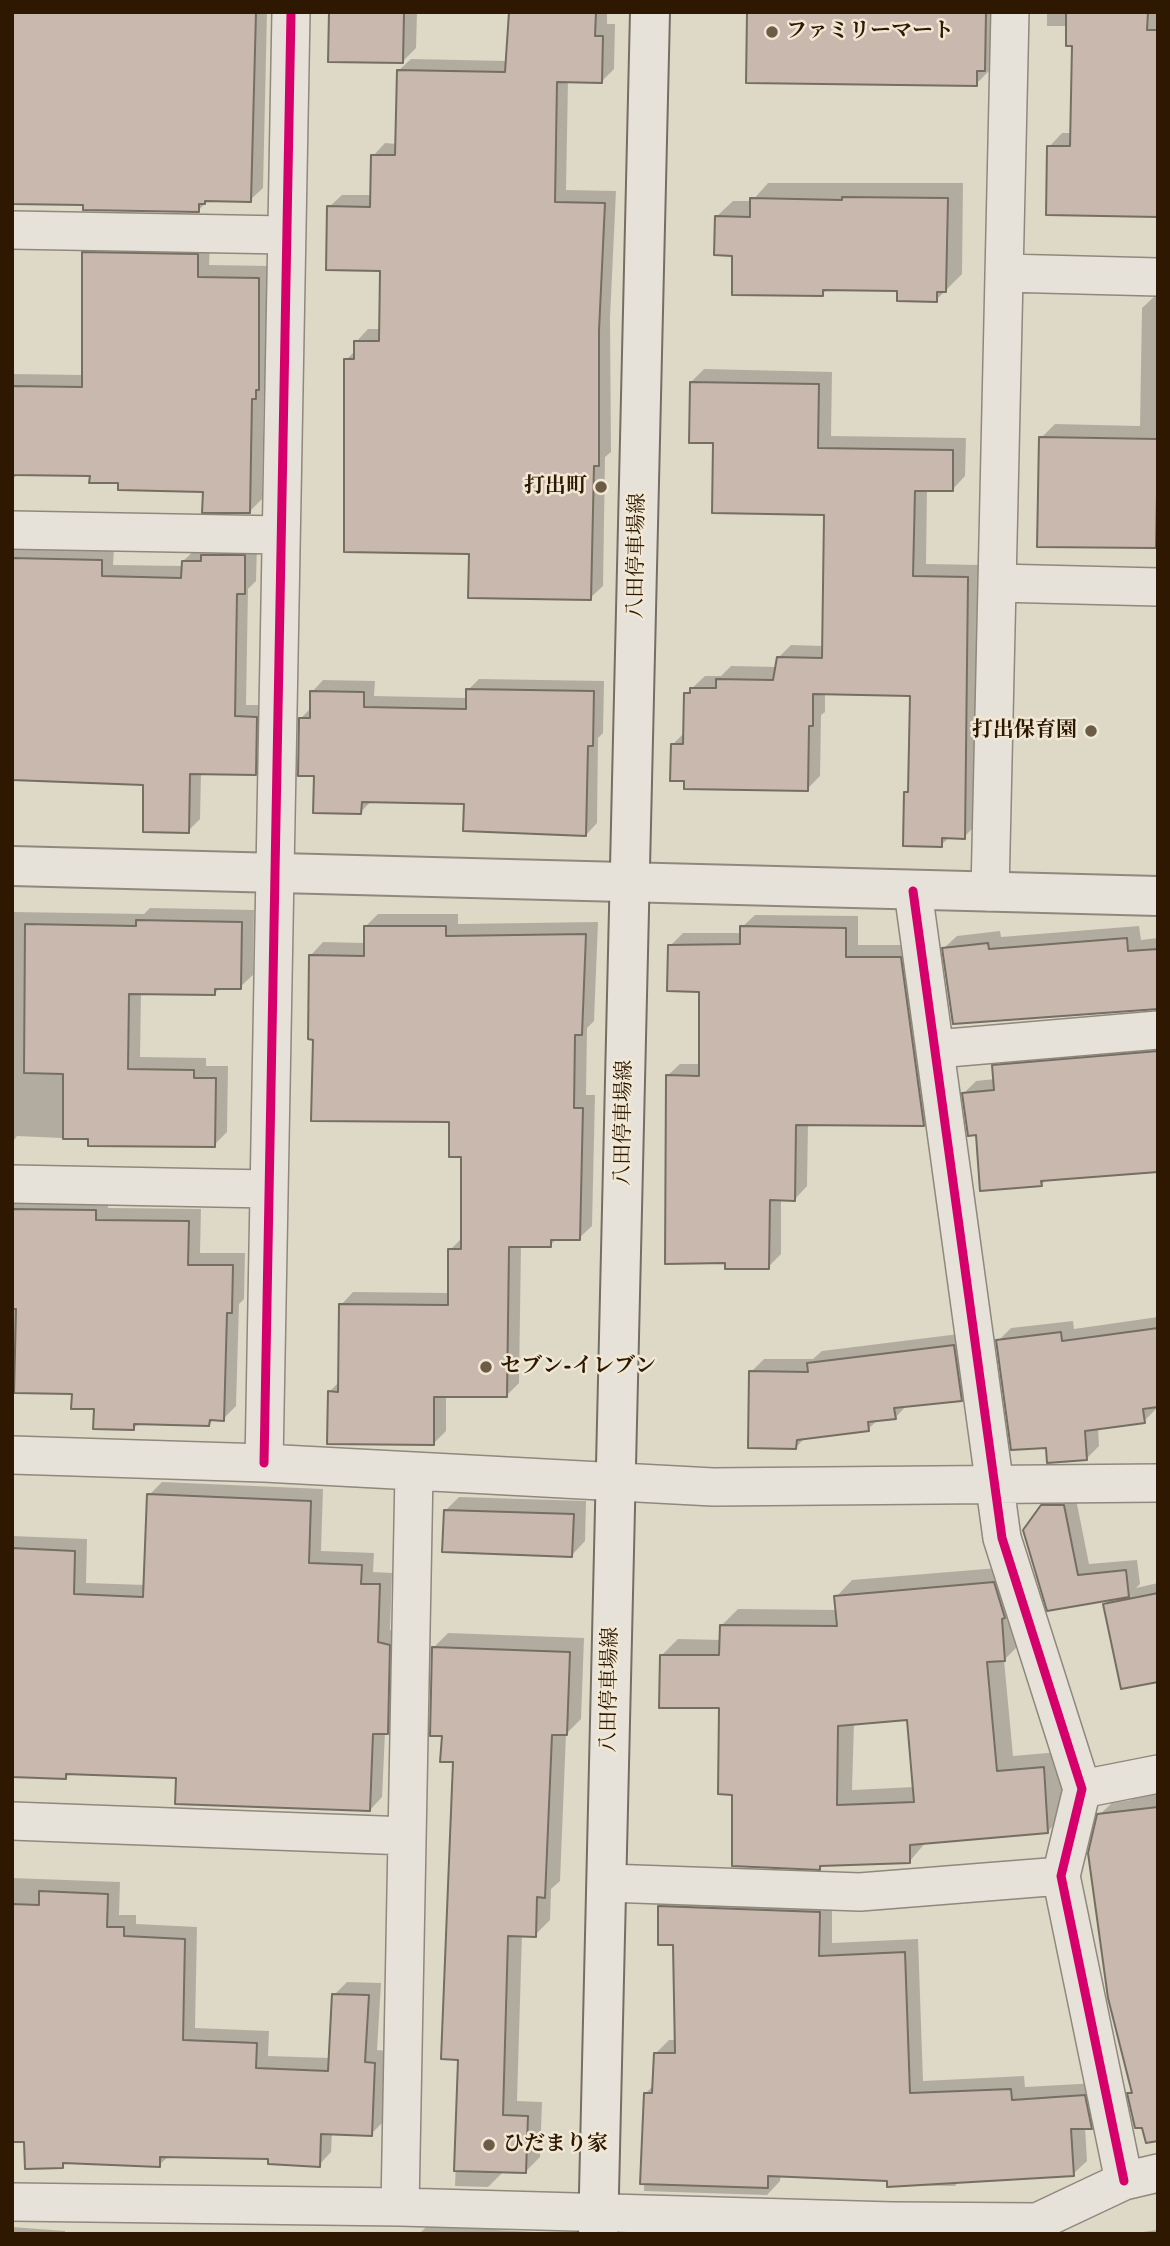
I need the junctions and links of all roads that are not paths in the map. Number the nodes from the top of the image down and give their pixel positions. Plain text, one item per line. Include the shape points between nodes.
1 (290, 12) edge
2 (650, 12) edge
3 (1010, 12) edge
4 (12, 230) edge
5 (285, 235) junction
6 (1004, 273) junction
7 (1158, 277) edge
8 (12, 530) edge
9 (281, 535) junction
10 (997, 583) junction
11 (1158, 587) edge
12 (12, 866) edge
13 (274, 873) junction
14 (631, 883) junction
15 (913, 891) junction
16 (990, 892) junction
17 (1158, 896) edge
18 (1158, 1030) edge
19 (936, 1049) junction
20 (12, 1184) edge
21 (268, 1189) junction
22 (12, 1455) edge
23 (264, 1463) junction
24 (414, 1472) junction
25 (1158, 1483) edge
26 (617, 1484) junction
27 (995, 1484) junction
28 (1158, 1774) edge
29 (1082, 1789) junction
30 (12, 1821) edge
31 (407, 1836) junction
32 (1061, 1876) junction
33 (607, 1883) junction
34 (1141, 2177) edge
35 (12, 2202) edge
36 (400, 2207) junction
37 (81, 2218) edge
38 (599, 2223) edge
39 (892, 2227) edge

1 - 5 street
2 - 14 main road, 八田停車場線
3 - 6 street
4 - 5 street
5 - 9 street
6 - 7 street
6 - 10 street
8 - 9 street
9 - 13 street
10 - 11 street
10 - 16 street
12 - 13 main road
13 - 14 main road
13 - 21 street
14 - 15 main road
14 - 26 main road, 八田停車場線
15 - 16 main road
15 - 19 street
16 - 17 main road
18 - 19 street
19 - 27 street
20 - 21 street
21 - 23 street
22 - 23 street
23 - 24 street
24 - 26 street
24 - 31 street
25 - 27 street
26 - 27 street via 771,1488
26 - 33 main road, 八田停車場線
27 - 29 street via 1002,1538
28 - 29 street
29 - 32 street
30 - 31 street
31 - 36 street
32 - 33 street via 860,1892
32 - 34 street
33 - 38 main road, 八田停車場線
34 - 39 street via 1037,2222
35 - 37 street
36 - 37 street
36 - 38 street
38 - 39 street

